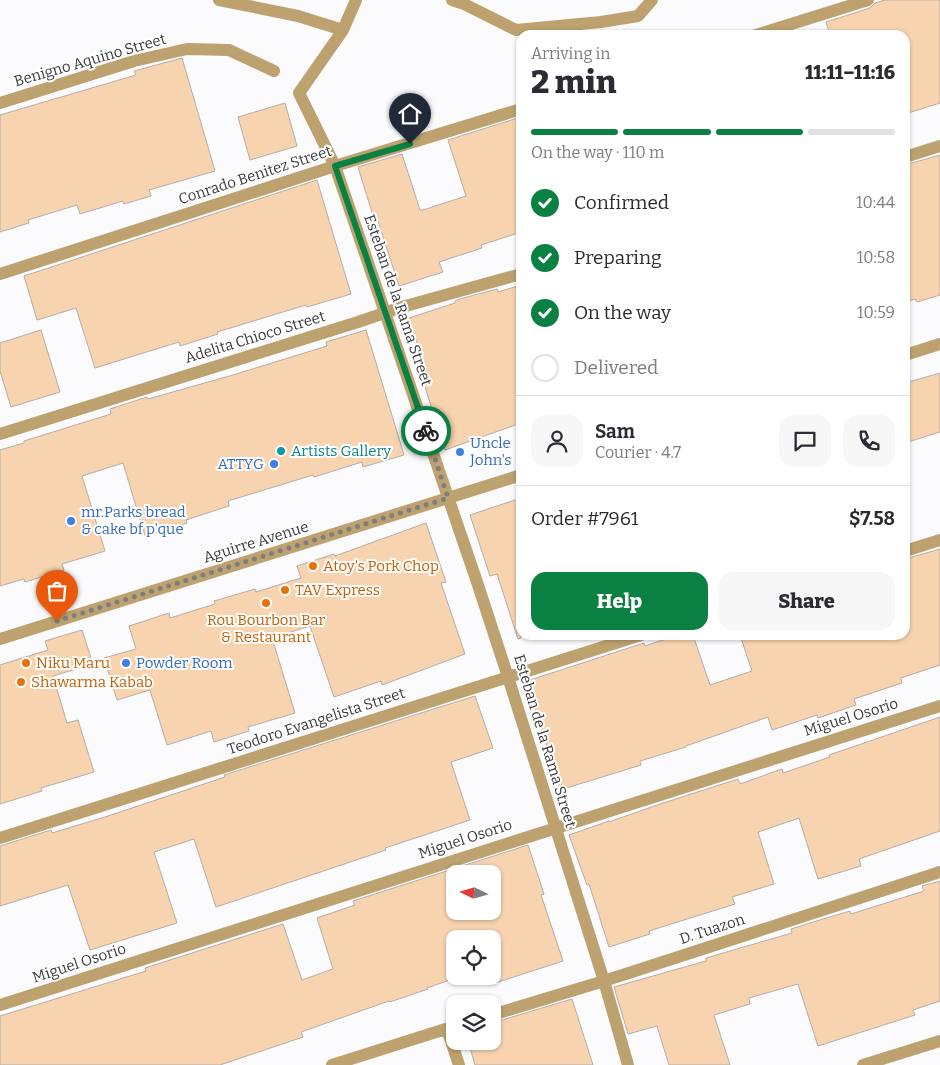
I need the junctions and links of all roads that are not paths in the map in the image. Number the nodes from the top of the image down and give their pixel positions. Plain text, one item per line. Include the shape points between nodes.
1 (218, 0) edge
2 (356, 0) edge
3 (452, 0) edge
4 (652, 0) edge
5 (868, 0) edge
6 (343, 30) junction
7 (772, 30) edge
8 (274, 71) dead end
9 (0, 103) edge
10 (516, 110) edge
11 (940, 146) edge
12 (910, 155) edge
13 (335, 166) junction
14 (0, 274) edge
15 (516, 275) edge
16 (385, 312) junction
17 (940, 344) edge
18 (910, 353) edge
19 (0, 434) edge
20 (516, 478) edge
21 (448, 498) junction
22 (940, 540) edge
23 (910, 549) edge
24 (0, 639) edge
25 (625, 640) edge
26 (508, 677) junction
27 (940, 706) edge
28 (555, 828) junction
29 (0, 838) edge
30 (940, 872) edge
31 (604, 981) junction
32 (0, 1006) edge
33 (501, 1012) edge
34 (446, 1029) edge
35 (940, 1041) edge
36 (455, 1050) edge
37 (332, 1065) edge
38 (458, 1065) edge
39 (628, 1065) edge
40 (863, 1065) edge

1 - 6 street via 298,16
2 - 6 street
3 - 4 street via 516,30 638,16
5 - 7 street
6 - 13 street, Esteban de la Rama Street via 299,93
8 - 9 street, Benigno Aquino Street via 229,50 187,48
10 - 13 street, Conrado Benitez Street
11 - 12 street
13 - 14 street, Conrado Benitez Street
13 - 16 street, Esteban de la Rama Street
15 - 16 street, Adelita Chioco Street
16 - 19 street, Adelita Chioco Street
16 - 21 street, Esteban de la Rama Street
17 - 18 street
20 - 21 street, Aguirre Avenue
21 - 24 street, Aguirre Avenue
21 - 26 street, Esteban de la Rama Street
22 - 23 street
25 - 26 street, Teodoro Evangelista Street
26 - 28 street, Esteban de la Rama Street
26 - 29 street, Teodoro Evangelista Street
27 - 28 street, Miguel Osorio
28 - 31 street, Esteban de la Rama Street
28 - 32 street, Miguel Osorio
30 - 31 street, D. Tuazon
31 - 33 street, D. Tuazon
31 - 39 street, Esteban de la Rama Street
34 - 37 street
35 - 40 street
36 - 38 street

